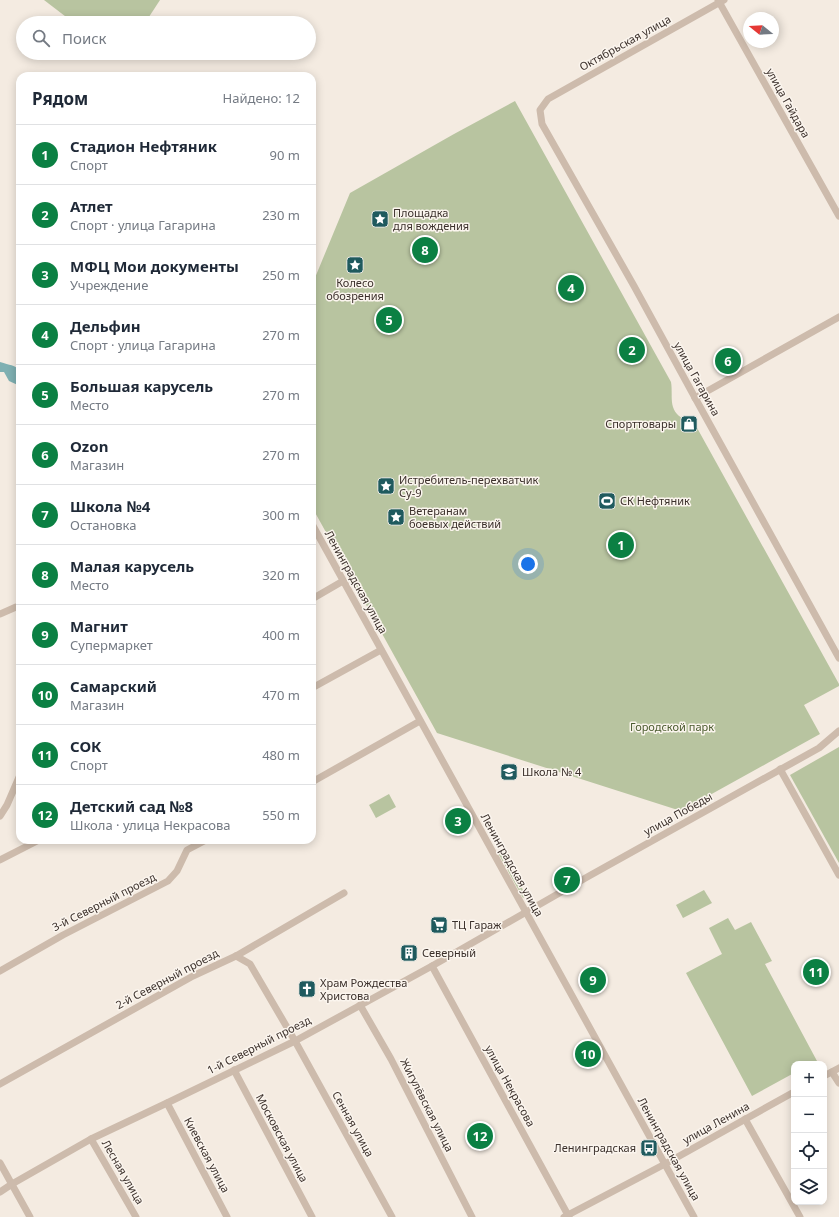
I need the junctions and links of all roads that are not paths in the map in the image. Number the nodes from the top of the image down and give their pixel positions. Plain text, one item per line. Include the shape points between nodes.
1 (721, 1) edge
2 (540, 110) joint
3 (839, 216) edge
4 (839, 317) edge
5 (695, 398) junction
6 (316, 531) edge
7 (343, 581) junction
8 (316, 597) edge
9 (16, 607) edge
10 (0, 614) edge
11 (381, 650) junction
12 (839, 658) edge
13 (316, 686) edge
14 (420, 721) junction
15 (839, 731) edge
16 (780, 769) junction
17 (316, 780) edge
18 (16, 784) edge
19 (0, 816) edge
20 (31, 844) edge
21 (198, 844) edge
22 (0, 860) edge
23 (839, 875) edge
24 (344, 893) dead end
25 (526, 913) junction
26 (236, 956) junction
27 (432, 966) junction
28 (0, 971) edge
29 (360, 1005) junction
30 (295, 1041) junction
31 (234, 1070) junction
32 (836, 1070) edge
33 (827, 1074) edge
34 (839, 1083) edge
35 (0, 1084) edge
36 (791, 1094) edge
37 (167, 1104) junction
38 (745, 1118) junction
39 (90, 1139) junction
40 (0, 1163) edge
41 (665, 1164) junction
42 (12, 1184) junction
43 (0, 1192) edge
44 (566, 1216) edge
45 (30, 1217) edge
46 (136, 1217) edge
47 (227, 1217) edge
48 (312, 1217) edge
49 (392, 1217) edge
50 (472, 1217) edge
51 (694, 1217) edge
52 (800, 1217) edge

1 - 2 street, Октябрьская улица via 548,99
1 - 3 street, улица Гайдара
2 - 5 street, улица Гагарина via 542,124
4 - 5 street
5 - 12 street, улица Гагарина
6 - 7 street, Ленинградская улица
7 - 8 street
7 - 11 street, Ленинградская улица
9 - 10 street
11 - 13 street
11 - 14 street, Ленинградская улица
14 - 17 street
14 - 25 street, Ленинградская улица
15 - 16 street, улица Победы via 819,748
16 - 23 street
16 - 25 street, улица Победы
18 - 19 street
20 - 22 street
21 - 28 street, 3-й Северный проезд via 187,850 177,871 168,881
24 - 26 street, 2-й Северный проезд
25 - 27 street, 1-й Северный проезд
25 - 41 street, Ленинградская улица
26 - 30 street, Сенная улица via 250,964
26 - 35 street, 2-й Северный проезд via 193,976
27 - 29 street, 1-й Северный проезд
27 - 44 street, улица Некрасова
29 - 30 street, 1-й Северный проезд
29 - 50 street, Жигулёвская улица via 391,1059
30 - 31 street, 1-й Северный проезд
30 - 49 street, Сенная улица
31 - 37 street, 1-й Северный проезд
31 - 48 street, Московская улица
32 - 33 street
32 - 34 street
36 - 38 street, улица Ленина
37 - 39 street, 1-й Северный проезд
37 - 47 street, Киевская улица
38 - 41 street, улица Ленина
38 - 52 street
39 - 42 street, 1-й Северный проезд
39 - 46 street, Лесная улица
40 - 42 street
41 - 44 street, улица Ленина
41 - 51 street, Ленинградская улица
42 - 43 street, 1-й Северный проезд
42 - 45 street

